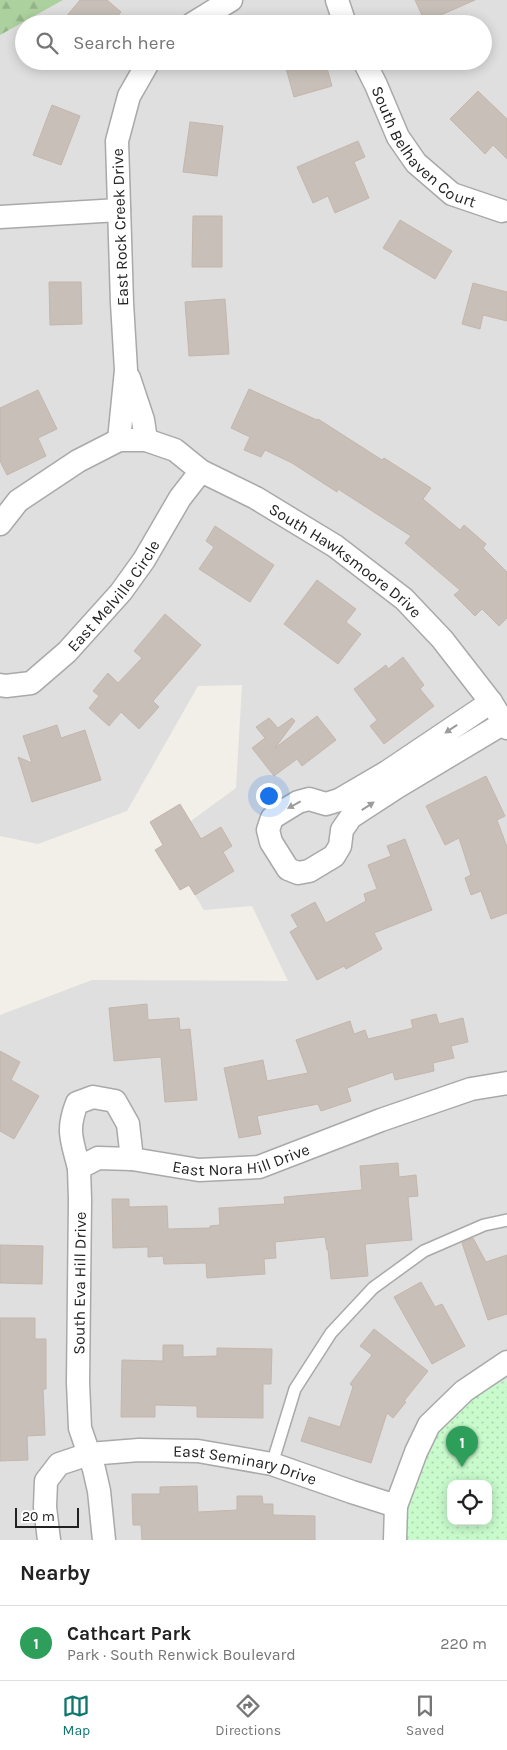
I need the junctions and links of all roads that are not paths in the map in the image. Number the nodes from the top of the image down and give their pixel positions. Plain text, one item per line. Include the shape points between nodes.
1 (231, 0) edge
2 (337, 0) edge
3 (207, 15) edge
4 (342, 15) edge
5 (144, 70) edge
6 (368, 70) edge
7 (119, 210) junction
8 (502, 211) dead end
9 (0, 217) edge
10 (126, 370) junction
11 (120, 440) junction
12 (146, 440) junction
13 (201, 471) junction
14 (0, 524) edge
15 (0, 685) edge
16 (491, 702) junction
17 (506, 726) edge
18 (392, 780) junction
19 (326, 804) junction
20 (342, 830) junction
21 (507, 1083) edge
22 (132, 1159) junction
23 (79, 1168) junction
24 (507, 1220) edge
25 (507, 1362) edge
26 (89, 1454) junction
27 (272, 1464) junction
28 (396, 1506) junction
29 (49, 1540) edge
30 (104, 1540) edge
31 (395, 1540) edge

1 - 3 street
2 - 4 street
5 - 7 street, East Rock Creek Drive via 128,96 117,142
6 - 8 street, South Belhaven Court via 398,137 416,164 452,194
7 - 9 street
7 - 10 street, East Rock Creek Drive
10 - 11 street, East Rock Creek Drive
10 - 12 street, East Rock Creek Drive via 143,420
11 - 12 street
11 - 14 street via 78,461 18,502
12 - 13 street, South Hawksmoore Drive via 176,450
13 - 15 street, East Melville Circle via 180,498 121,592 67,652 31,683
13 - 16 street, South Hawksmoore Drive via 256,498 336,546 404,599 442,639
16 - 17 street, South Hawksmoore Drive
16 -> 18 street
17 - 18 street
18 - 19 street
20 -> 18 street
19 - 20 street via 336,815
19 -> 20 street via 309,799 272,818 268,830 271,842 288,869 298,873 309,871 334,856 340,846
21 - 22 street, East Nora Hill Drive via 471,1089 259,1167 199,1170
22 - 23 street via 98,1158
22 - 23 street via 128,1124 115,1100 93,1097 77,1103 70,1121
23 - 26 street, South Eva Hill Drive via 78,1383 80,1428
24 - 27 lane via 484,1225 424,1251 373,1288 331,1333 295,1390
25 - 28 street via 464,1391 429,1425
26 - 27 street, East Seminary Drive via 139,1450 198,1451
26 - 29 street via 59,1464 46,1481
26 - 30 street, South Eva Hill Drive via 99,1491
27 - 28 street, East Seminary Drive
28 - 31 street

